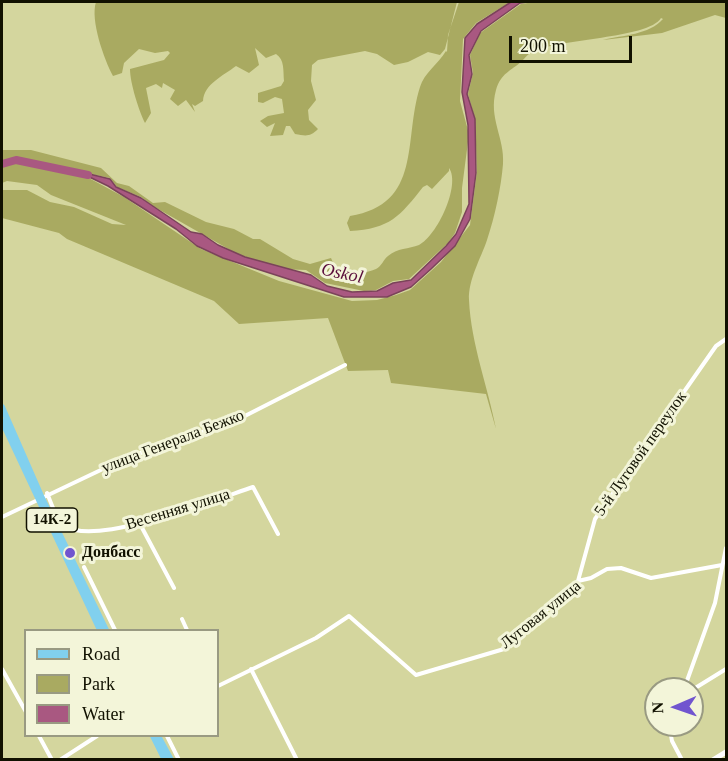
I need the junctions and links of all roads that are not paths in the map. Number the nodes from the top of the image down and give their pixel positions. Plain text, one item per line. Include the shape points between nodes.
1 (726, 339) edge
2 (345, 365) dead end
3 (2, 407) edge
4 (2, 421) edge
5 (41, 496) junction
6 (2, 517) edge
7 (140, 524) junction
8 (278, 534) dead end
9 (726, 548) edge
10 (722, 565) junction
11 (84, 567) dead end
12 (578, 581) junction
13 (174, 588) dead end
14 (182, 619) dead end
15 (100, 629) edge
16 (106, 629) edge
17 (115, 629) edge
18 (187, 629) edge
19 (2, 669) edge
20 (250, 669) junction
21 (726, 669) edge
22 (688, 677) edge
23 (704, 683) edge
24 (219, 685) edge
25 (24, 708) edge
26 (40, 737) edge
27 (94, 737) edge
28 (154, 737) edge
29 (159, 737) edge
30 (168, 737) edge
31 (671, 737) edge
32 (726, 752) edge
33 (52, 759) edge
34 (60, 759) edge
35 (165, 759) edge
36 (171, 759) edge
37 (179, 759) edge
38 (297, 759) edge
39 (682, 759) edge
40 (716, 759) edge

1 - 12 street, 5-й Луговой переулок via 716,346 595,519
2 - 5 street, улица Генерала Бежко via 235,421 126,458
3 - 5 main road, 14К-2
4 - 5 main road, 14К-2
5 - 6 street, улица Генерала Бежко
5 - 7 street, Весенняя улица via 67,528 99,531
5 - 15 main road, 14К-2
5 - 16 main road, 14К-2
7 - 8 street, Весенняя улица via 253,487
7 - 13 street
9 - 10 street
10 - 12 street, Луговая улица via 651,578 621,568 607,569
10 - 22 street via 715,603
11 - 17 street
12 - 20 street, Луговая улица via 504,649 416,675 349,616 316,638
14 - 18 street
19 - 25 street
20 - 24 street, Луговая улица
20 - 38 street
21 - 23 street
26 - 33 street
27 - 34 street
28 - 35 main road
29 - 36 main road
30 - 37 street
31 - 39 street
32 - 40 main road

